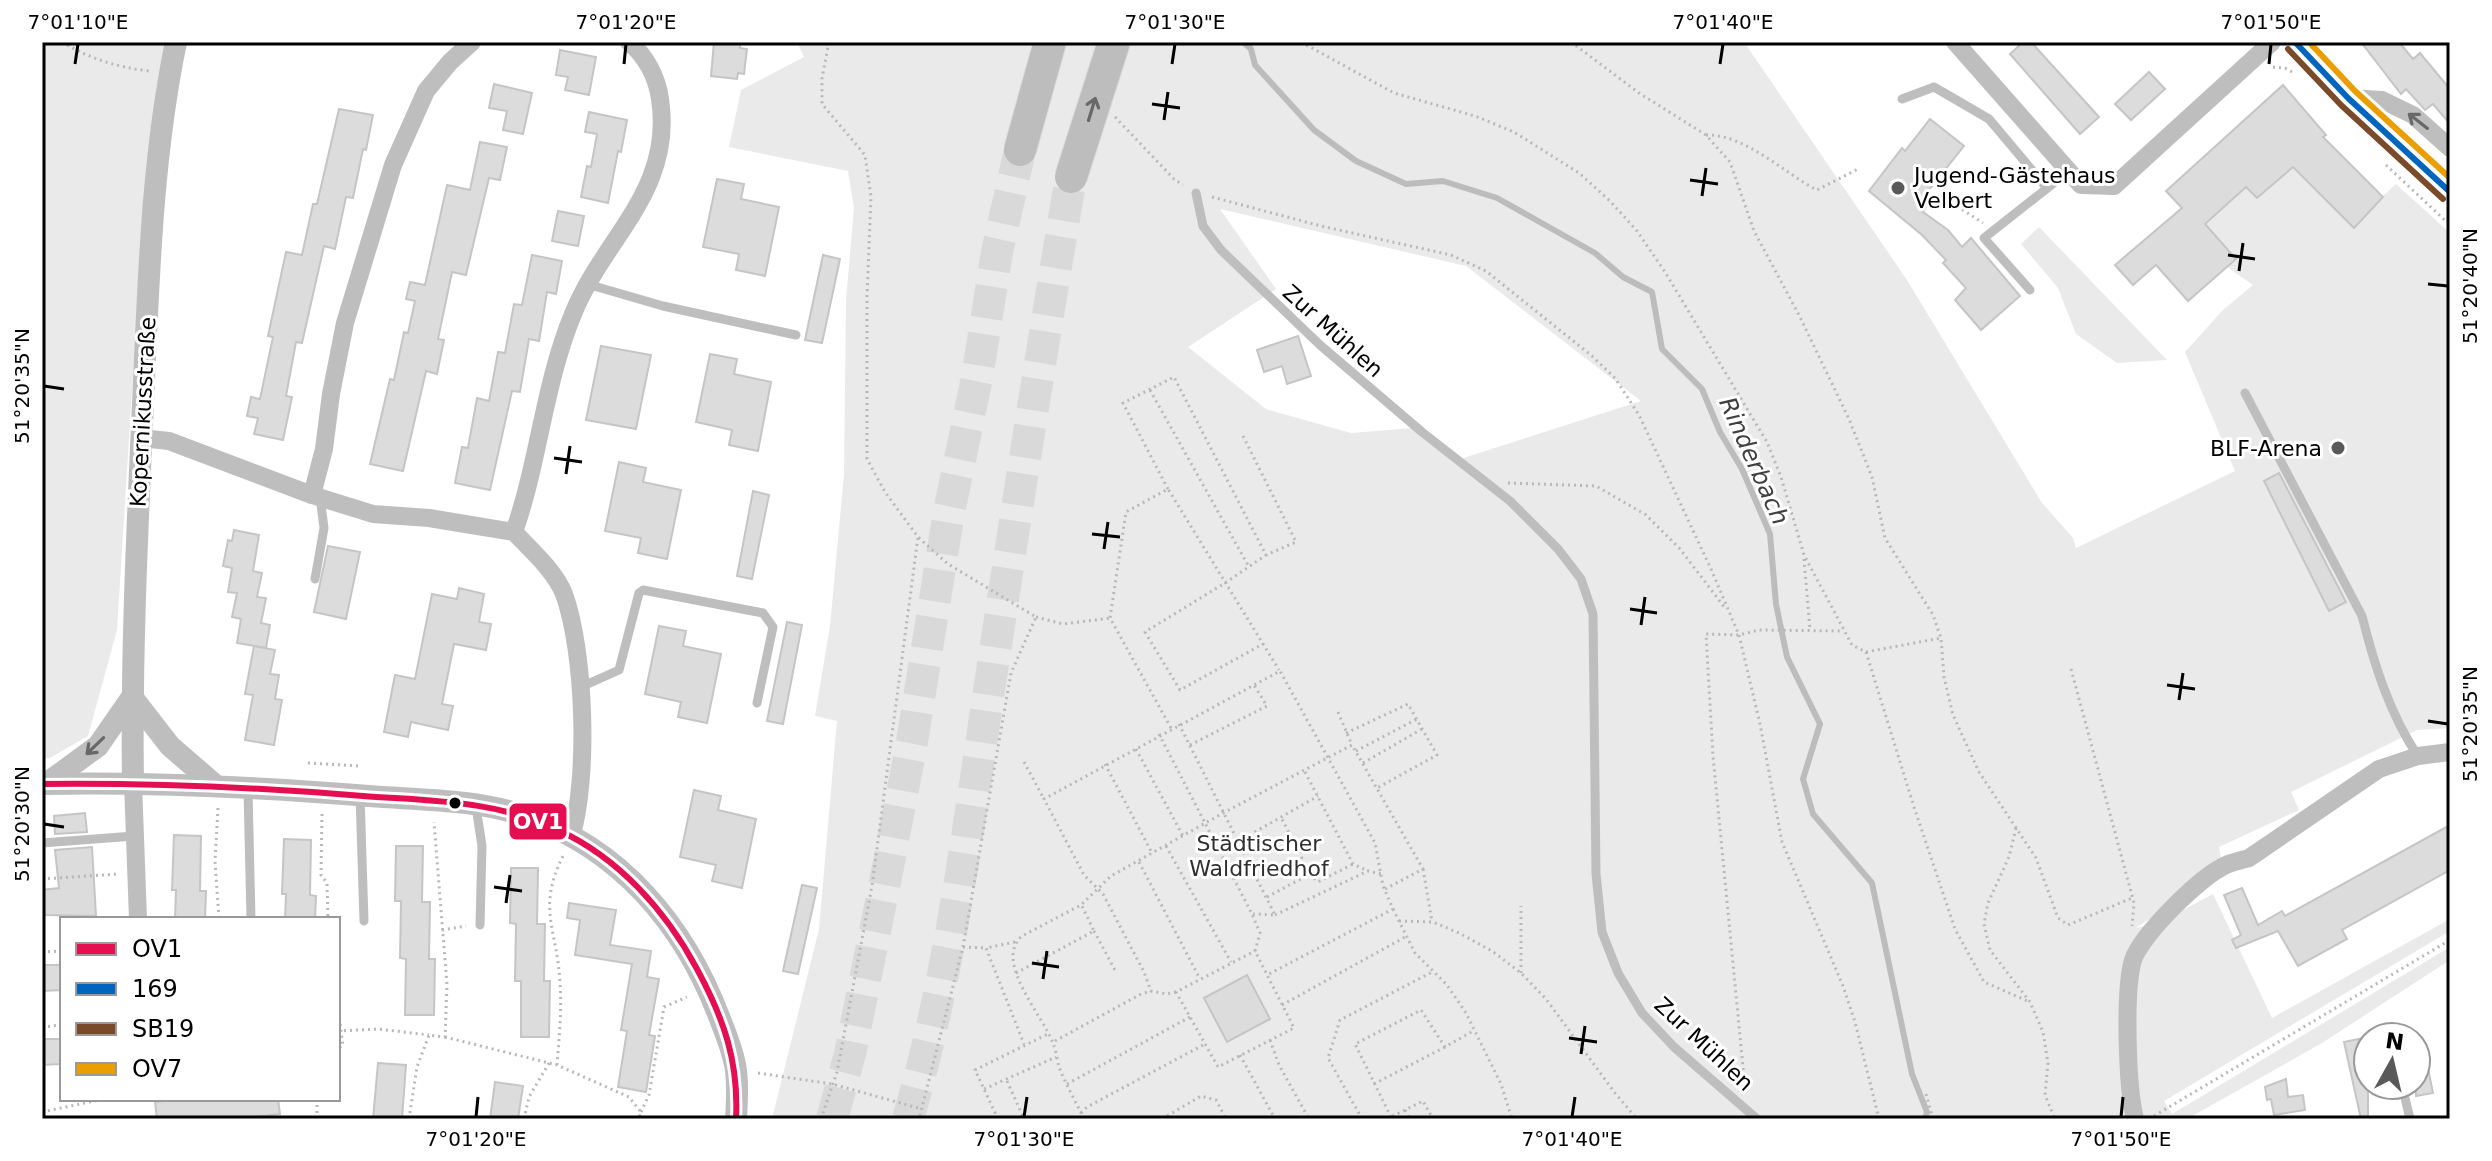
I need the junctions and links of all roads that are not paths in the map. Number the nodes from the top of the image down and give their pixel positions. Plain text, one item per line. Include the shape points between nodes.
1 (176, 42) edge
2 (472, 42) edge
3 (629, 42) edge
4 (1050, 42) edge
5 (1114, 42) edge
6 (1955, 42) edge
7 (2272, 42) edge
8 (2295, 42) edge
9 (2348, 98) junction
10 (1902, 99) dead end
11 (2450, 148) edge
12 (1020, 150) tunnel mouth
13 (2069, 171) junction
14 (1071, 177) tunnel mouth
15 (2047, 188) junction
16 (2450, 192) edge
17 (1196, 193) road end
18 (587, 284) junction
19 (2030, 290) dead end
20 (796, 335) dead end
21 (2245, 393) dead end
22 (141, 438) junction
23 (316, 496) junction
24 (514, 532) junction
25 (315, 579) dead end
26 (581, 687) junction
27 (132, 697) junction
28 (757, 703) dead end
29 (2450, 752) edge
30 (2418, 756) junction
31 (133, 783) junction
32 (44, 784) edge
33 (214, 784) junction
34 (248, 787) junction
35 (360, 795) junction
36 (476, 804) junction
37 (134, 836) junction
38 (42, 843) edge
39 (568, 845) junction
40 (138, 917) edge
41 (251, 917) edge
42 (364, 921) dead end
43 (480, 925) road end
44 (736, 1119) edge
45 (1757, 1119) edge
46 (2135, 1119) edge

1 - 22 street, Kopernikusstraße via 158,148
2 - 23 street via 426,91 393,165 345,323
3 - 18 street via 658,85 664,126 661,149 641,200
4 - 12 highway, bridge
14 -> 5 highway, bridge
6 - 13 street
7 - 13 street via 2114,186 2081,185
8 - 9 main road
11 -> 9 street via 2413,115 2382,100
9 - 16 main road
10 - 15 lane via 1934,87 1989,119
13 - 15 lane
15 - 19 lane via 1984,238
17 - 45 lane, Zur Mühlen via 1203,226 1221,250 1332,356 1488,483 1558,549 1581,579 1593,614 1596,874 1602,932 1642,1013
18 - 20 lane
18 - 24 street via 556,367
21 - 30 lane via 2362,616 2371,653 2404,735
22 - 23 street via 169,441
22 - 27 street, Kopernikusstraße
23 - 24 street via 373,514
23 - 25 lane via 324,528
24 - 26 street via 563,592
26 - 28 lane via 619,670 643,590 763,613 773,627
26 - 39 street via 580,803
27 - 31 street, Kopernikusstraße
27 -> 32 street via 98,746
27 - 33 street via 170,746
29 - 30 street
30 - 46 street via 2379,769 2249,858 2225,865 2168,911 2153,930 2133,958 2129,981
31 - 32 street
31 - 33 street
31 - 37 street
33 - 34 street
34 - 35 street
34 - 41 lane
35 - 36 street
35 - 42 lane
36 - 39 street via 525,816
36 - 43 lane via 482,846
37 - 38 lane
37 - 40 street
39 - 44 street via 599,854 625,874 690,951 732,1055

